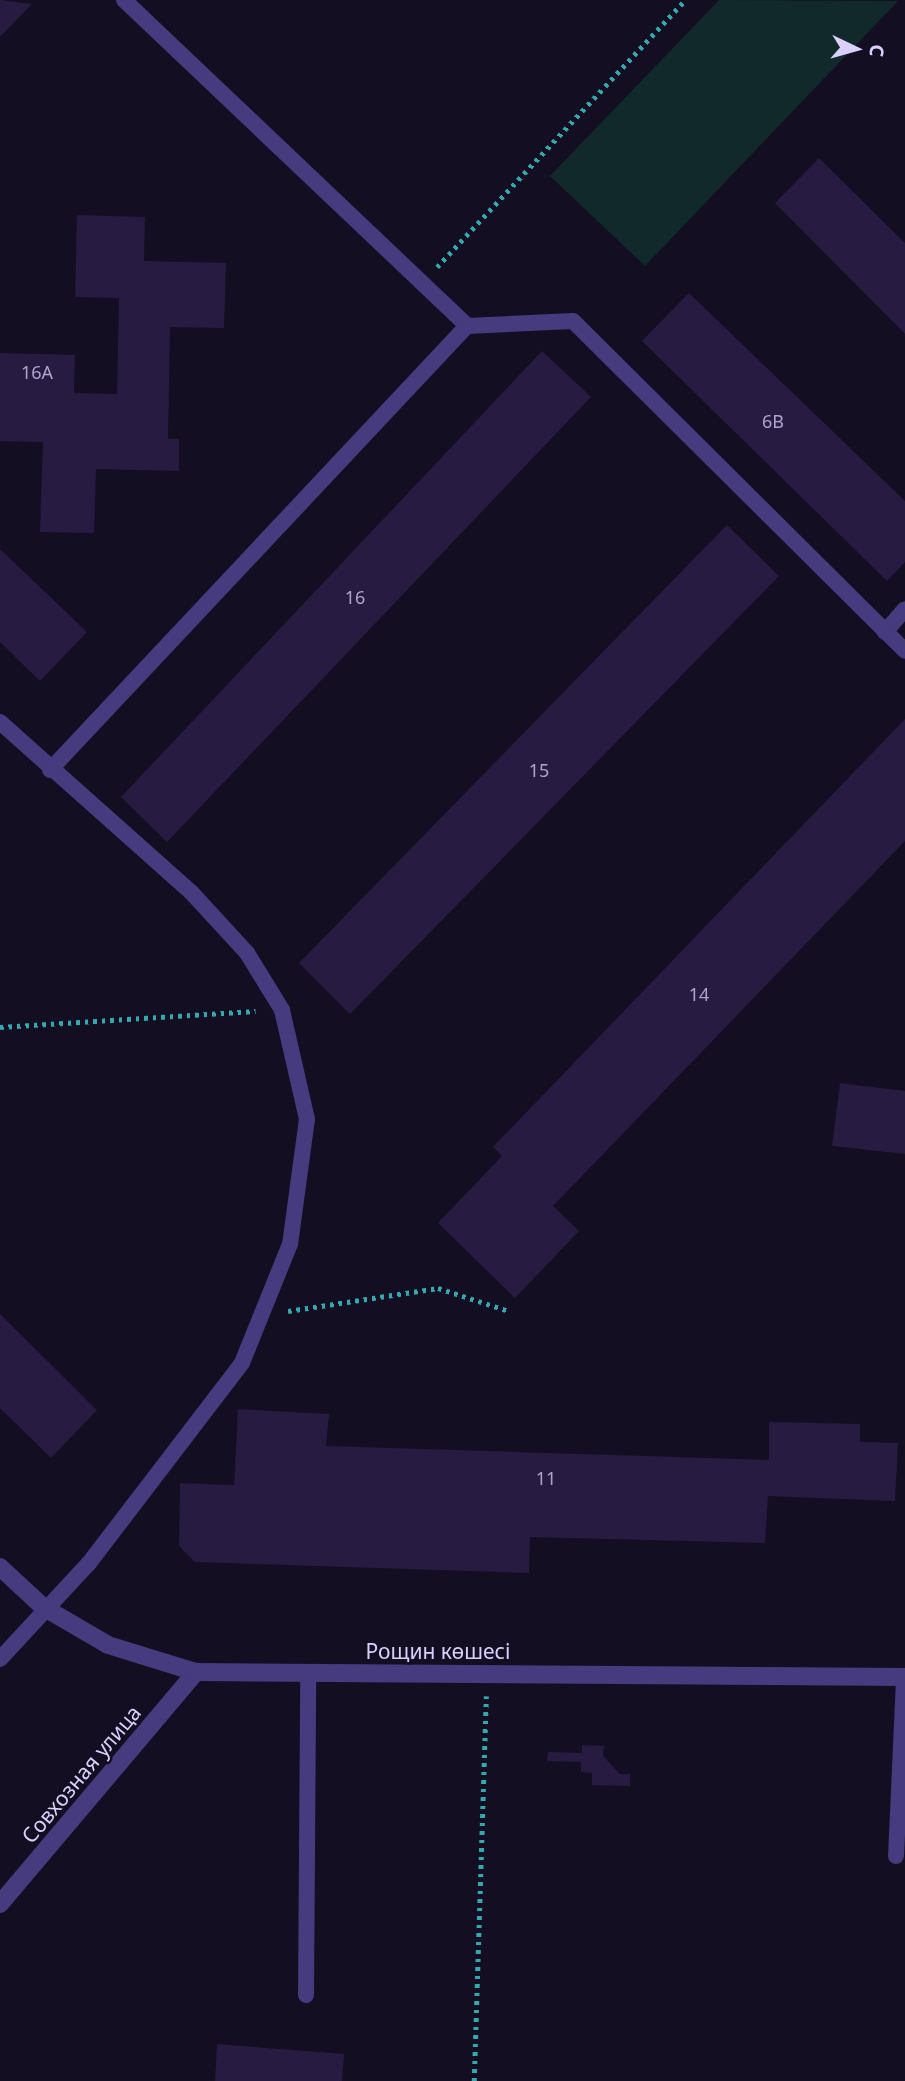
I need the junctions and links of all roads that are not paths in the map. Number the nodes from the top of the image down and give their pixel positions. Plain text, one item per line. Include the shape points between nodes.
1 (124, 0) edge
2 (467, 327) junction
3 (905, 609) edge
4 (885, 632) junction
5 (905, 651) edge
6 (0, 722) edge
7 (50, 770) junction
8 (0, 1567) edge
9 (43, 1607) junction
10 (0, 1659) edge
11 (196, 1672) junction
12 (308, 1673) junction
13 (904, 1677) edge
14 (896, 1856) dead end
15 (0, 1904) edge
16 (306, 1995) dead end

1 - 2 lane
2 - 4 lane via 573,321
2 - 7 lane
3 - 4 lane
4 - 5 lane
6 - 7 lane
7 - 9 lane via 191,892 247,953 282,1010 307,1119 290,1244 242,1363 143,1497
8 - 9 street, Рощин көшесі
9 - 10 lane
9 - 11 street, Рощин көшесі via 108,1645
11 - 12 street, Рощин көшесі
11 - 15 street, Совхозная улица
12 - 13 street, Рощин көшесі
12 - 16 lane
13 - 14 lane

